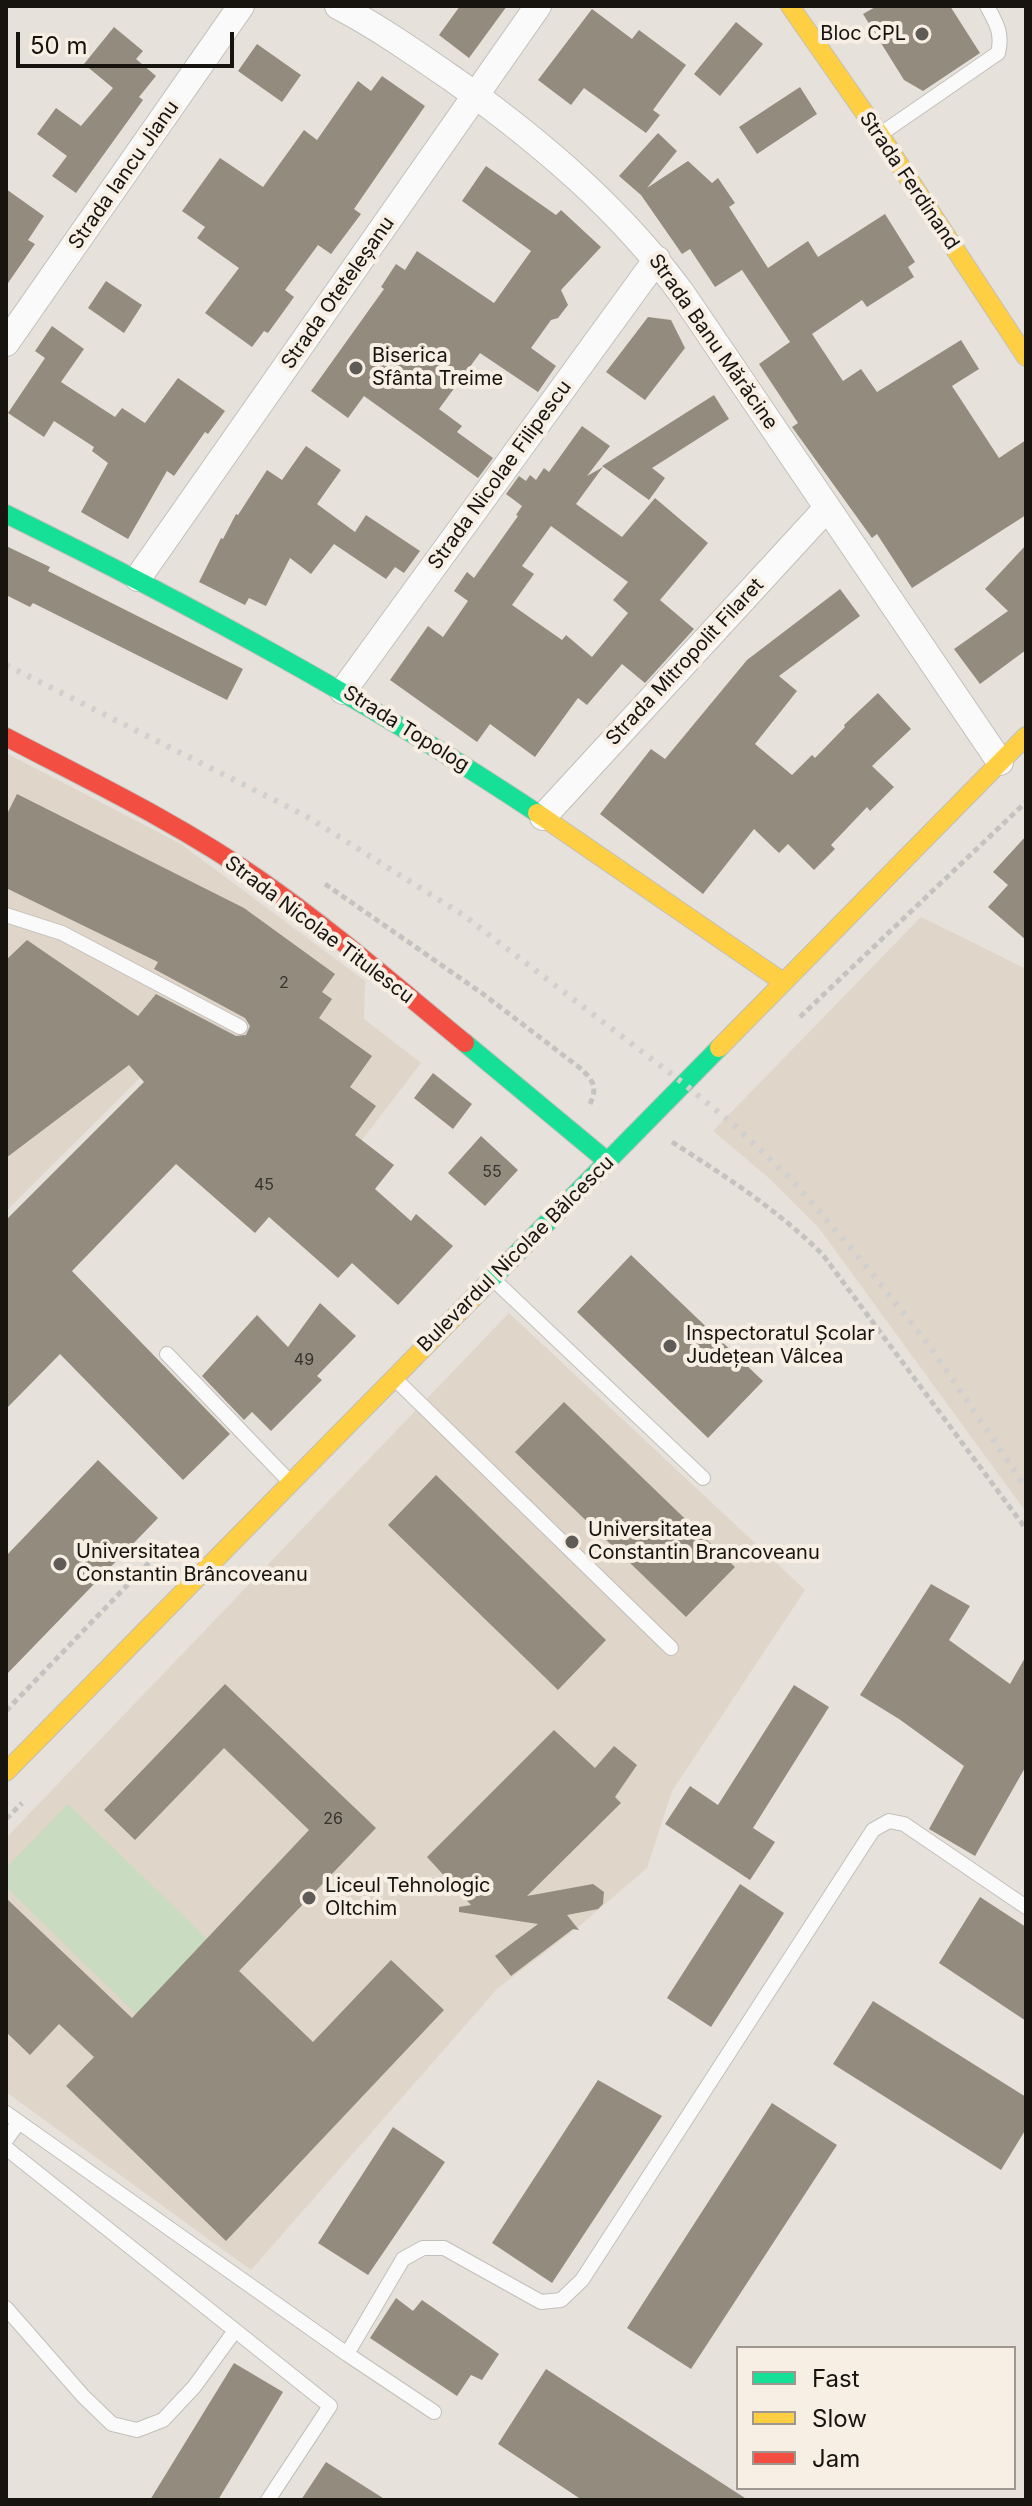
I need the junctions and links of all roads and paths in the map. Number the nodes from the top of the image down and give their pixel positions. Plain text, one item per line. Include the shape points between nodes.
1 (241, 6) edge
2 (338, 6) edge
3 (538, 6) edge
4 (790, 6) edge
5 (987, 6) edge
6 (476, 96) junction
7 (880, 135) junction
8 (657, 259) junction
9 (6, 343) edge
10 (1026, 357) edge
11 (827, 508) junction
12 (6, 514) edge
13 (138, 578) junction
14 (343, 691) junction
15 (1026, 736) edge
16 (9, 745) edge
17 (1000, 762) junction
18 (543, 817) junction
19 (6, 915) edge
20 (783, 982) junction
21 (240, 1027) dead end
22 (672, 1142) dead end
23 (607, 1161) junction
24 (492, 1278) junction
25 (167, 1354) dead end
26 (394, 1378) junction
27 (703, 1478) dead end
28 (291, 1482) junction
29 (1026, 1529) edge
30 (671, 1648) dead end
31 (6, 1771) edge
32 (1026, 1907) edge
33 (6, 2113) edge
34 (19, 2122) junction
35 (6, 2140) edge
36 (6, 2148) edge
37 (6, 2308) edge
38 (234, 2332) junction
39 (347, 2354) junction
40 (434, 2412) dead end
41 (268, 2500) edge

1 - 9 street, Strada Iancu Jianu
2 - 6 street, Strada Banu Mărăcine
3 - 6 street, Strada Oteteleșanu
4 - 7 main road, Strada Ferdinand
5 - 7 lane via 1000,29 998,53
6 - 8 street, Strada Banu Mărăcine via 562,164
6 - 13 street, Strada Oteteleșanu
7 - 10 main road, Strada Ferdinand
8 - 11 street, Strada Banu Mărăcine
8 - 14 street, Strada Nicolae Filipescu
11 - 17 street, Strada Banu Mărăcine
11 - 18 street, Strada Mitropolit Filaret
12 - 13 main road, Strada Topolog
13 - 14 main road, Strada Topolog
14 - 18 main road, Strada Topolog
15 - 17 main road, Bulevardul Nicolae Bălcescu
16 - 23 main road, Strada Nicolae Titulescu via 186,832 260,880
17 - 20 main road, Bulevardul Nicolae Bălcescu
18 - 20 main road, Strada Topolog
19 - 21 lane via 62,933
20 - 23 main road, Bulevardul Nicolae Bălcescu
22 - 29 path via 756,1197 823,1255
23 - 24 main road, Bulevardul Nicolae Bălcescu
24 - 26 main road, Bulevardul Nicolae Bălcescu
24 - 27 lane
25 - 28 lane
26 - 28 main road, Bulevardul Nicolae Bălcescu
26 - 30 lane
28 - 31 main road, Bulevardul Nicolae Bălcescu
32 - 39 lane via 904,1824 889,1821 873,1830 582,2280 561,2300 541,2302 444,2248 423,2248 403,2259
33 - 34 lane
34 - 35 lane
34 - 39 lane
36 - 38 lane
37 - 38 lane via 112,2424 137,2430 163,2420
38 - 41 lane via 330,2406
39 - 40 lane

